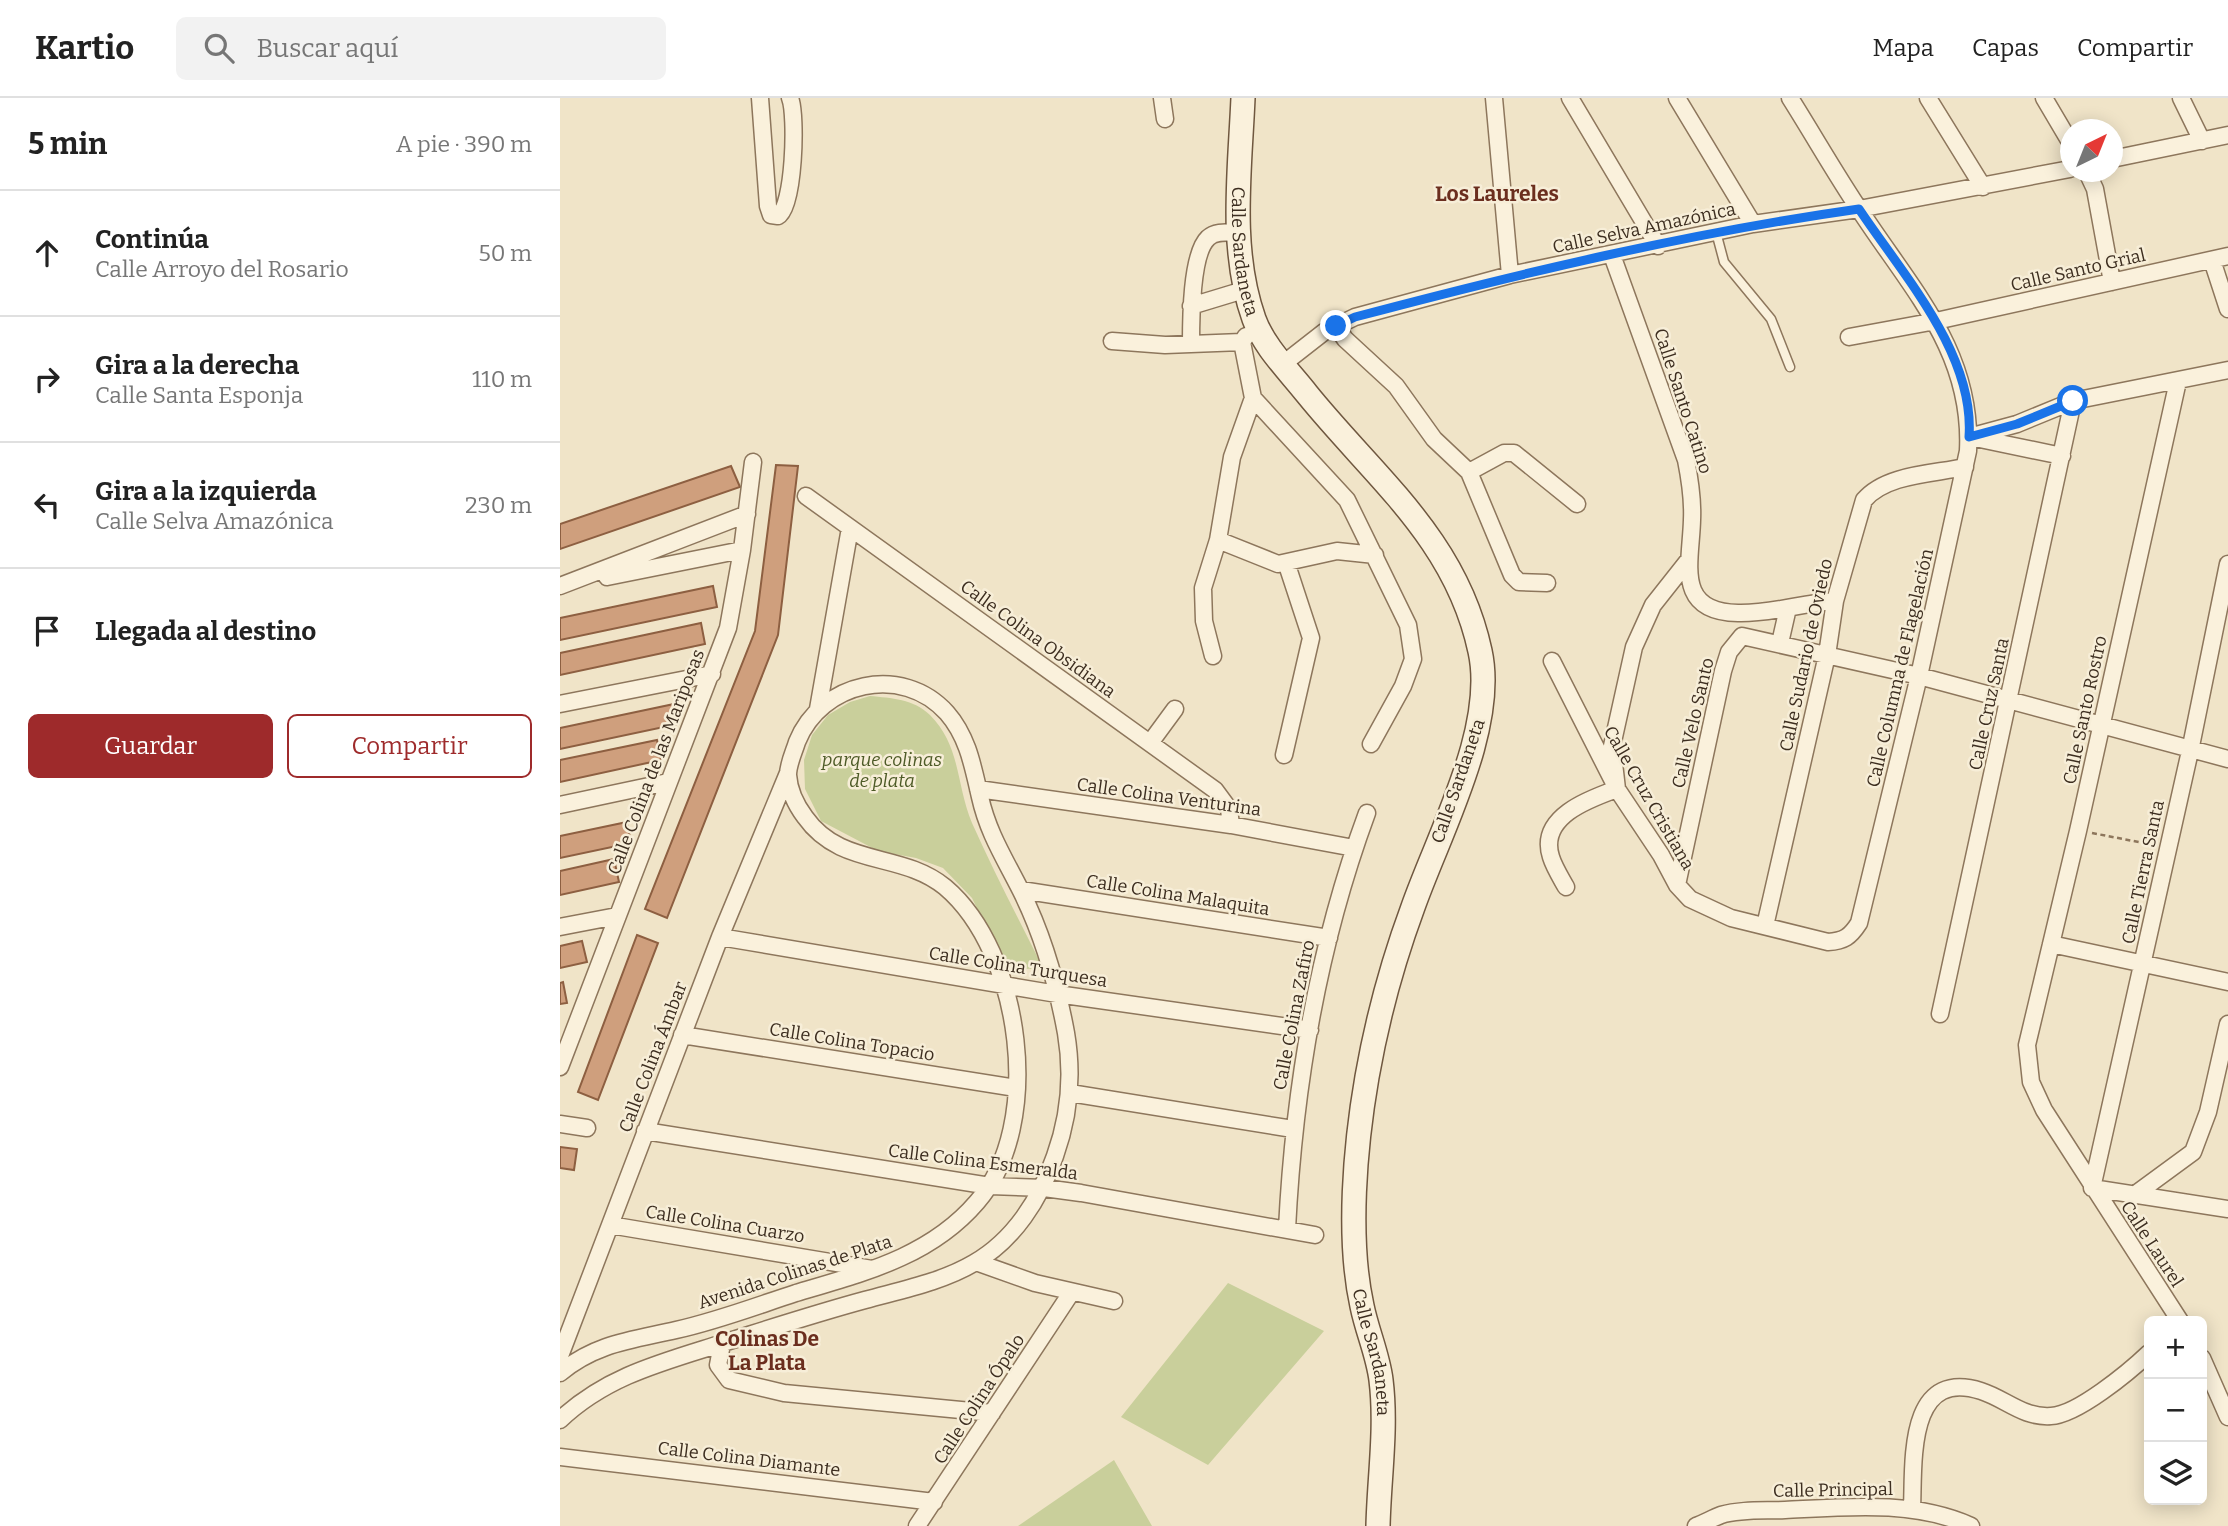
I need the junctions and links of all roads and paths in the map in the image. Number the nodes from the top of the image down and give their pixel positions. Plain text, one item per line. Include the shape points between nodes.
1 (760, 98) edge
2 (790, 98) edge
3 (1162, 98) edge
4 (1242, 98) edge
5 (1494, 98) edge
6 (1570, 98) edge
7 (1677, 98) edge
8 (1790, 98) edge
9 (1928, 98) edge
10 (2044, 98) edge
11 (2181, 98) edge
12 (1165, 119) dead end
13 (2060, 125) edge
14 (2228, 135) edge
15 (2202, 141) junction
16 (2123, 157) edge
17 (2060, 171) edge
18 (2092, 182) edge
19 (1983, 187) junction
20 (1859, 209) junction
21 (1753, 224) junction
22 (1716, 232) junction
23 (1239, 233) junction
24 (1658, 246) junction
25 (1612, 256) junction
26 (2220, 258) edge
27 (1510, 275) junction
28 (2112, 282) junction
29 (1247, 289) junction
30 (1191, 306) junction
31 (2228, 309) edge
32 (1255, 321) junction
33 (1936, 321) junction
34 (1330, 329) junction
35 (1849, 337) dead end
36 (1112, 341) dead end
37 (1242, 342) junction
38 (1191, 344) junction
39 (1292, 357) junction
40 (1790, 367) dead end
41 (2228, 370) edge
42 (2178, 381) junction
43 (1253, 398) junction
44 (2073, 401) junction
45 (1969, 437) junction
46 (2062, 456) junction
47 (753, 462) dead end
48 (1965, 467) junction
49 (1469, 472) junction
50 (806, 496) dead end
51 (1577, 504) dead end
52 (747, 514) junction
53 (850, 528) junction
54 (1218, 540) junction
55 (742, 550) junction
56 (1375, 555) junction
57 (1687, 562) junction
58 (2228, 564) edge
59 (1287, 565) junction
60 (1547, 583) dead end
61 (564, 585) edge
62 (1835, 601) junction
63 (1787, 608) junction
64 (1780, 643) junction
65 (1827, 654) junction
66 (1213, 656) dead end
67 (1552, 661) dead end
68 (712, 674) junction
69 (1919, 676) junction
70 (2010, 699) junction
71 (560, 704) edge
72 (818, 709) junction
73 (1175, 709) dead end
74 (2101, 724) junction
75 (1150, 743) junction
76 (1371, 744) dead end
77 (2190, 751) junction
78 (1284, 755) dead end
79 (2228, 759) edge
80 (788, 773) junction
81 (667, 782) junction
82 (978, 789) junction
83 (1617, 789) junction
84 (560, 805) edge
85 (1367, 813) dead end
86 (1231, 825) junction
87 (2078, 831) junction
88 (1354, 848) junction
89 (2168, 848) junction
90 (1677, 885) junction
91 (1566, 887) dead end
92 (1021, 890) junction
93 (617, 916) junction
94 (1859, 923) joint
95 (560, 926) edge
96 (1765, 926) junction
97 (720, 937) junction
98 (1329, 938) junction
99 (2051, 944) junction
100 (2142, 965) junction
101 (2228, 982) edge
102 (1003, 984) junction
103 (1057, 994) junction
104 (1940, 1014) dead end
105 (2228, 1024) edge
106 (568, 1028) edge
107 (1310, 1030) junction
108 (682, 1035) junction
109 (2027, 1045) joint
110 (560, 1067) edge
111 (1016, 1088) junction
112 (1070, 1094) junction
113 (560, 1124) edge
114 (587, 1128) dead end
115 (1293, 1129) junction
116 (645, 1131) junction
117 (990, 1186) junction
118 (1044, 1188) junction
119 (2092, 1188) junction
120 (2133, 1196) junction
121 (2228, 1209) edge
122 (610, 1225) junction
123 (1287, 1229) junction
124 (1315, 1236) dead end
125 (976, 1262) junction
126 (874, 1269) junction
127 (1072, 1293) junction
128 (1114, 1301) dead end
129 (2174, 1316) edge
130 (722, 1344) junction
131 (560, 1356) edge
132 (2144, 1357) edge
133 (2207, 1369) edge
134 (560, 1373) edge
135 (992, 1413) junction
136 (2228, 1417) edge
137 (560, 1420) edge
138 (560, 1457) edge
139 (934, 1502) junction
140 (1912, 1509) junction
141 (917, 1526) edge
142 (1378, 1526) edge
143 (1696, 1526) edge
144 (1971, 1526) edge

1 - 2 street via 768,206 771,215 779,216 787,207 793,153
3 - 12 street
4 - 23 street, Calle Sardaneta
5 - 27 street
6 - 24 street
7 - 21 street
8 - 20 street, Calle Columna de Flagelación
9 - 19 street
10 - 13 street
11 - 15 street
14 - 15 street
15 - 16 street
17 - 19 street, Calle Selva Amazónica
18 - 28 street
19 - 20 street, Calle Selva Amazónica
20 - 21 street, Calle Selva Amazónica
20 - 33 street, Calle Columna de Flagelación
21 - 22 street, Calle Selva Amazónica
22 - 24 street, Calle Selva Amazónica
22 - 40 lane via 1724,262 1771,319
23 - 29 street, Calle Sardaneta
23 - 30 street via 1217,233 1200,250
24 - 25 street, Calle Selva Amazónica
25 - 27 street, Calle Selva Amazónica
25 - 57 street, Calle Santo Catino via 1686,460 1692,521
26 - 28 street, Calle Santo Grial
26 - 31 street
27 - 34 street, Calle Selva Amazónica via 1355,317
28 - 33 street, Calle Santo Grial
29 - 30 street
29 - 32 street, Calle Sardaneta
30 - 38 street
32 - 37 street
32 - 39 street, Calle Sardaneta
33 - 35 street, Calle Santo Grial
33 - 45 street, Calle Columna de Flagelación via 1947,341 1970,419
34 - 39 street, Calle Selva Amazónica
34 - 49 street via 1396,386 1434,439
36 - 38 street
37 - 38 street
37 - 43 street
39 - 142 street, Calle Sardaneta via 1433,538 1467,606 1484,682 1474,742 1411,911 1367,1079 1357,1170 1356,1248 1361,1304 1381,1380
41 - 42 street
42 - 44 street
42 - 74 street, Calle Santo Rostro
43 - 54 street via 1229,469
43 - 56 street via 1338,487
44 - 45 street
44 - 46 street, Calle Cruz Santa
45 - 46 street
45 - 48 street, Calle Columna de Flagelación
46 - 70 street, Calle Cruz Santa
47 - 52 street, Calle Colina de las Mariposas
48 - 62 street, Calle Sudario de Oviedo via 1873,489 1859,513
48 - 69 street, Calle Columna de Flagelación
49 - 51 street via 1504,453 1514,453
49 - 60 street via 1512,575 1519,582
50 - 53 street, Calle Colina Obsidiana
52 - 55 street, Calle Colina de las Mariposas
52 - 61 street
53 - 72 street
53 - 75 street, Calle Colina Obsidiana
54 - 59 street
54 - 66 street via 1202,596
55 - 61 street
55 - 68 street, Calle Colina de las Mariposas via 733,608
56 - 59 street via 1337,551
56 - 76 street via 1408,625 1413,659
57 - 63 street via 1695,593 1703,604 1739,613
57 - 83 street via 1653,605 1637,637 1612,746
58 - 77 street, Calle Tierra Santa
59 - 78 street via 1311,638
62 - 63 street
62 - 65 street, Calle Sudario de Oviedo
63 - 64 street
64 - 65 street
64 - 90 street, Calle Velo Santo via 1742,636 1728,652
65 - 69 street
65 - 96 street, Calle Sudario de Oviedo
67 - 83 street, Calle Cruz Cristiana
68 - 71 street
68 - 81 street, Calle Colina de las Mariposas
69 - 70 street
69 - 94 street, Calle Columna de Flagelación
70 - 74 street
70 - 104 street, Calle Cruz Santa
72 - 80 street via 801,732
72 - 82 street via 833,697 866,685 912,690 950,716 970,754
73 - 75 street
74 - 77 street
74 - 87 street, Calle Santo Rostro
75 - 86 street, Calle Colina Obsidiana via 1221,795
77 - 79 street
77 - 89 street, Calle Tierra Santa
80 - 97 street, Calle Colina Ámbar
80 - 102 street, Avenida Colinas de Plata via 794,799 825,839 849,853 911,869 938,882 958,899 977,925
81 - 84 street
81 - 93 street, Calle Colina de las Mariposas
82 - 86 street, Calle Colina Venturina
82 - 92 street via 987,826
83 - 90 street, Calle Cruz Cristiana
83 - 91 street via 1586,800 1559,818 1550,855
85 - 88 street, Calle Colina Zafiro
86 - 88 street, Calle Colina Venturina
87 - 89 path
87 - 99 street, Calle Santo Rostro
88 - 98 street, Calle Colina Zafiro
89 - 100 street, Calle Tierra Santa
90 - 96 street, Calle Cruz Cristiana via 1706,908
92 - 98 street, Calle Colina Malaquita
92 - 103 street via 1041,937
93 - 95 street
93 - 106 street, Calle Colina de las Mariposas
94 - 96 street, Calle Cruz Cristiana via 1851,936 1828,942
97 - 102 street, Calle Colina Turquesa
97 - 108 street, Calle Colina Ámbar
98 - 107 street, Calle Colina Zafiro
99 - 100 street
99 - 109 street, Calle Santo Rostro
100 - 101 street
100 - 119 street, Calle Tierra Santa
102 - 103 street, Calle Colina Turquesa
102 - 111 street, Avenida Colinas de Plata via 1012,1016
103 - 107 street, Calle Colina Turquesa
103 - 112 street via 1067,1038
105 - 120 street via 2208,1112 2193,1152
106 - 110 street, Calle Colina de las Mariposas
107 - 115 street, Calle Colina Zafiro
108 - 111 street, Calle Colina Topacio
108 - 116 street, Calle Colina Ámbar
109 - 119 street, Calle Laurel via 2031,1082
111 - 117 street, Avenida Colinas de Plata via 1011,1140
112 - 115 street
112 - 118 street via 1061,1140
113 - 114 street
115 - 123 street, Calle Colina Zafiro
116 - 117 street, Calle Colina Esmeralda
116 - 122 street, Calle Colina Ámbar
117 - 118 street, Calle Colina Esmeralda
117 - 126 street, Avenida Colinas de Plata via 976,1205 926,1246
118 - 123 street, Calle Colina Esmeralda
118 - 125 street via 1006,1237
119 - 120 street
119 - 129 street, Calle Laurel
120 - 121 street
122 - 126 street, Calle Colina Cuarzo
122 - 131 street, Calle Colina Ámbar
123 - 124 street, Calle Colina Esmeralda
125 - 127 street
125 - 130 street
126 - 134 street, Avenida Colinas de Plata via 687,1327 603,1346
127 - 128 street
127 - 135 street, Calle Colina Ópalo
130 - 135 street via 718,1365 729,1380 739,1384 783,1393
130 - 137 street via 639,1369 598,1389
132 - 140 street via 2085,1404 2054,1416 2032,1416 1980,1391 1951,1387 1934,1396 1917,1429
133 - 136 street
135 - 139 street, Calle Colina Ópalo
138 - 139 street, Calle Colina Diamante
139 - 141 street, Calle Colina Ópalo
140 - 143 street, Calle Principal via 1748,1511 1721,1515
140 - 144 street, Calle Principal

